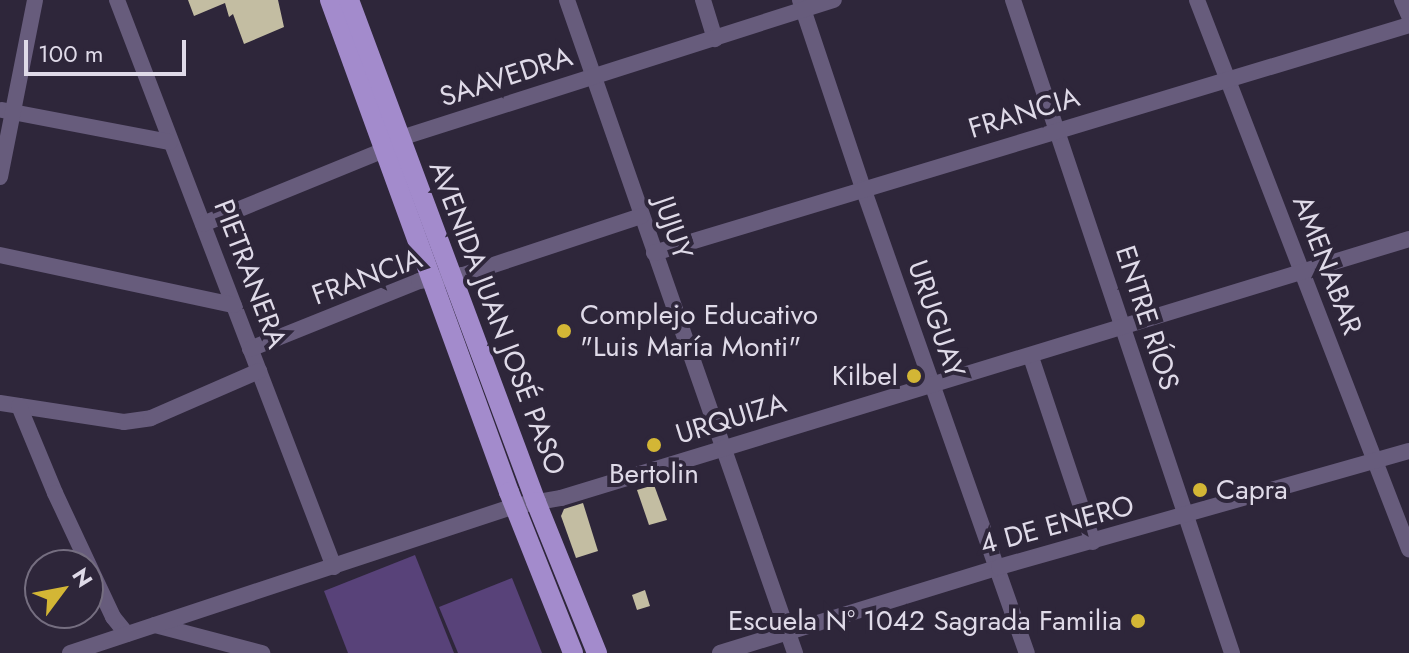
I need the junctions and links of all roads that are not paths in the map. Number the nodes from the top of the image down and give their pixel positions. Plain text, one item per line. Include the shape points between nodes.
1 (35, 0) edge
2 (117, 0) edge
3 (330, 0) edge
4 (349, 0) edge
5 (567, 0) edge
6 (703, 0) edge
7 (834, 0) edge
8 (1013, 0) edge
9 (1197, 0) edge
10 (1402, 0) edge
11 (802, 5) edge
12 (1409, 16) edge
13 (1409, 25) edge
14 (715, 39) junction
15 (593, 77) junction
16 (1227, 80) junction
17 (6, 111) edge
18 (1058, 130) junction
19 (170, 142) junction
20 (392, 145) junction
21 (0, 177) edge
22 (863, 188) junction
23 (641, 216) junction
24 (203, 224) junction
25 (1409, 239) edge
26 (654, 253) junction
27 (0, 255) edge
28 (1302, 272) junction
29 (440, 278) junction
30 (234, 305) junction
31 (1123, 327) junction
32 (250, 349) junction
33 (1031, 357) junction
34 (259, 371) junction
35 (931, 385) junction
36 (0, 403) edge
37 (19, 406) junction
38 (722, 448) junction
39 (1409, 451) edge
40 (1376, 461) junction
41 (536, 502) junction
42 (515, 506) junction
43 (1186, 516) junction
44 (1093, 542) junction
45 (1409, 549) edge
46 (334, 567) junction
47 (999, 567) junction
48 (154, 625) junction
49 (788, 631) junction
50 (127, 634) junction
51 (70, 653) edge
52 (262, 653) edge
53 (573, 653) edge
54 (597, 653) edge
55 (720, 653) edge
56 (795, 653) edge
57 (1027, 653) edge
58 (1232, 653) edge

1 - 17 street
2 - 19 street, PIETRANERA
3 - 20 main road, AVENIDA JUAN JOSÉ PASO
4 - 20 main road, AVENIDA JUAN JOSÉ PASO
5 - 15 street, JUJUY
6 - 14 street
7 - 11 street, SAAVEDRA
8 - 18 street, ENTRE RÍOS
9 - 16 street, AMENABAR
10 - 12 street
11 - 14 street, SAAVEDRA
11 - 22 street, URUGUAY
13 - 16 street, FRANCIA
14 - 15 street, SAAVEDRA
15 - 20 street, SAAVEDRA
15 - 23 street, JUJUY
16 - 18 street, FRANCIA
16 - 28 street, AMENABAR
17 - 19 street
17 - 21 street
18 - 22 street, FRANCIA
18 - 31 street, ENTRE RÍOS
19 - 24 street, PIETRANERA
20 - 24 street, SAAVEDRA
20 - 29 main road, AVENIDA JUAN JOSÉ PASO
22 - 26 street, FRANCIA
22 - 35 street, URUGUAY
23 - 26 street, JUJUY
23 - 29 street, FRANCIA
24 - 30 street, PIETRANERA
25 - 28 street, URQUIZA
26 - 38 street, JUJUY
27 - 30 street
28 - 31 street, URQUIZA
28 - 40 street, AMENABAR
29 - 32 street, FRANCIA
29 - 41 main road, AVENIDA JUAN JOSÉ PASO
29 - 42 main road, AVENIDA JUAN JOSÉ PASO
30 - 32 street, PIETRANERA
31 - 33 street, URQUIZA
31 - 43 street, ENTRE RÍOS
32 - 34 street, PIETRANERA
33 - 35 street, URQUIZA
33 - 44 street
34 - 37 street via 137,421 113,422
34 - 46 street, PIETRANERA
35 - 38 street, URQUIZA
35 - 47 street, URUGUAY
36 - 37 street
37 - 50 street via 107,603
38 - 41 street, URQUIZA
38 - 49 street, JUJUY
39 - 40 street, 4 DE ENERO
40 - 43 street, 4 DE ENERO
40 - 45 street, AMENABAR
41 - 42 street, URQUIZA
41 - 54 main road, AVENIDA JUAN JOSÉ PASO
42 - 46 street, URQUIZA
42 - 53 main road, AVENIDA JUAN JOSÉ PASO
43 - 44 street, 4 DE ENERO
43 - 58 street, ENTRE RÍOS
44 - 47 street, 4 DE ENERO
46 - 48 street, URQUIZA
47 - 49 street, 4 DE ENERO
47 - 57 street, URUGUAY
48 - 50 street, URQUIZA
48 - 52 street
49 - 55 street, 4 DE ENERO
49 - 56 street, JUJUY
50 - 51 street, URQUIZA

